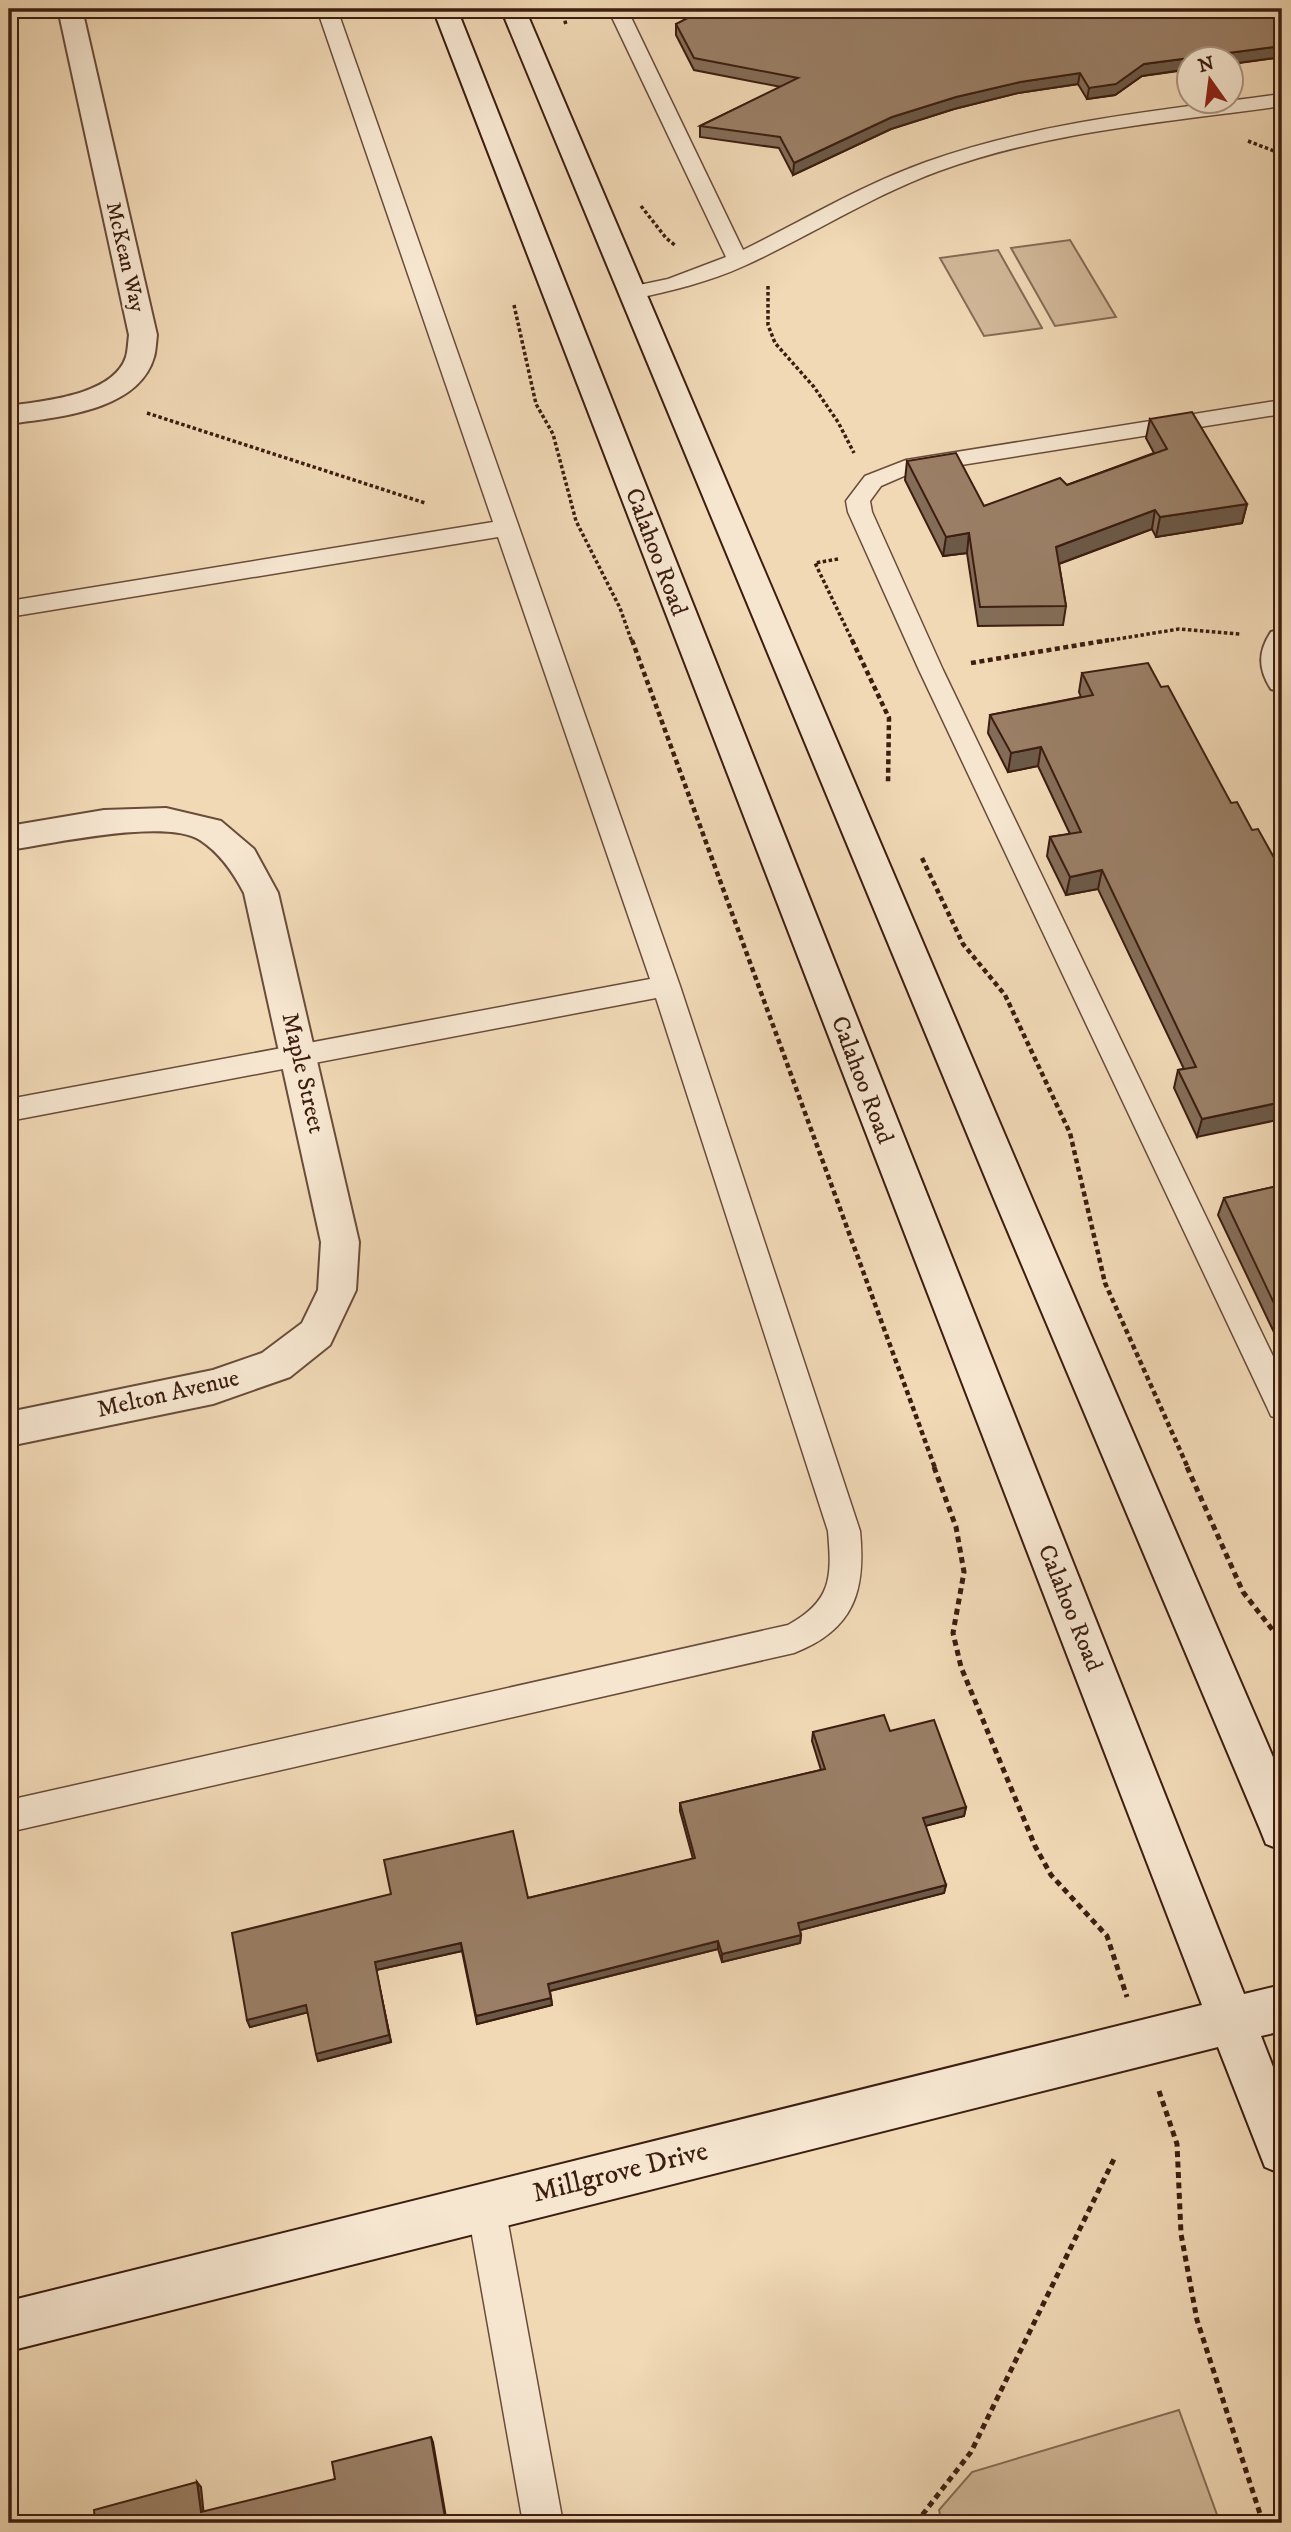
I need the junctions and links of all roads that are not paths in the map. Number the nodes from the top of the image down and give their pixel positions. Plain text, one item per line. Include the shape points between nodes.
1 (70, 9) edge
2 (327, 9) edge
3 (445, 9) edge
4 (513, 9) edge
5 (617, 9) edge
6 (1282, 100) edge
7 (738, 261) junction
8 (633, 293) junction
9 (1282, 407) edge
10 (9, 415) edge
11 (505, 528) junction
12 (9, 609) edge
13 (1282, 639) edge
14 (1282, 681) edge
15 (9, 838) edge
16 (666, 986) junction
17 (299, 1056) junction
18 (9, 1110) edge
19 (316, 1334) joint
20 (1282, 1406) edge
21 (9, 1429) edge
22 (9, 1816) edge
23 (1282, 1829) edge
24 (1282, 2008) edge
25 (1232, 2021) junction
26 (1282, 2150) edge
27 (486, 2207) junction
28 (9, 2326) edge
29 (543, 2523) edge

1 - 10 main road, McKean Way via 143,351 137,367 100,395
2 - 11 lane
3 - 25 main road, Calahoo Road
4 - 8 main road
5 - 7 lane
6 - 7 lane via 1110,124 989,149 891,183
7 - 8 lane via 669,288
8 - 23 main road
9 - 20 lane via 906,467 873,481 858,502 931,670
11 - 12 lane
11 - 16 lane
13 - 14 main road via 1275,651
15 - 17 main road, Maple Street via 104,822 166,820 209,829 242,858 261,893
16 - 17 lane
16 - 22 lane via 845,1531 848,1564 840,1601 819,1627 794,1638
17 - 18 lane
17 - 19 main road, Maple Street via 340,1242 337,1290
19 - 21 main road, Melton Avenue via 276,1365 213,1387
24 - 25 main road, Millgrove Drive
25 - 26 main road, Calahoo Road
25 - 27 main road, Millgrove Drive
27 - 28 main road, Millgrove Drive
27 - 29 lane

